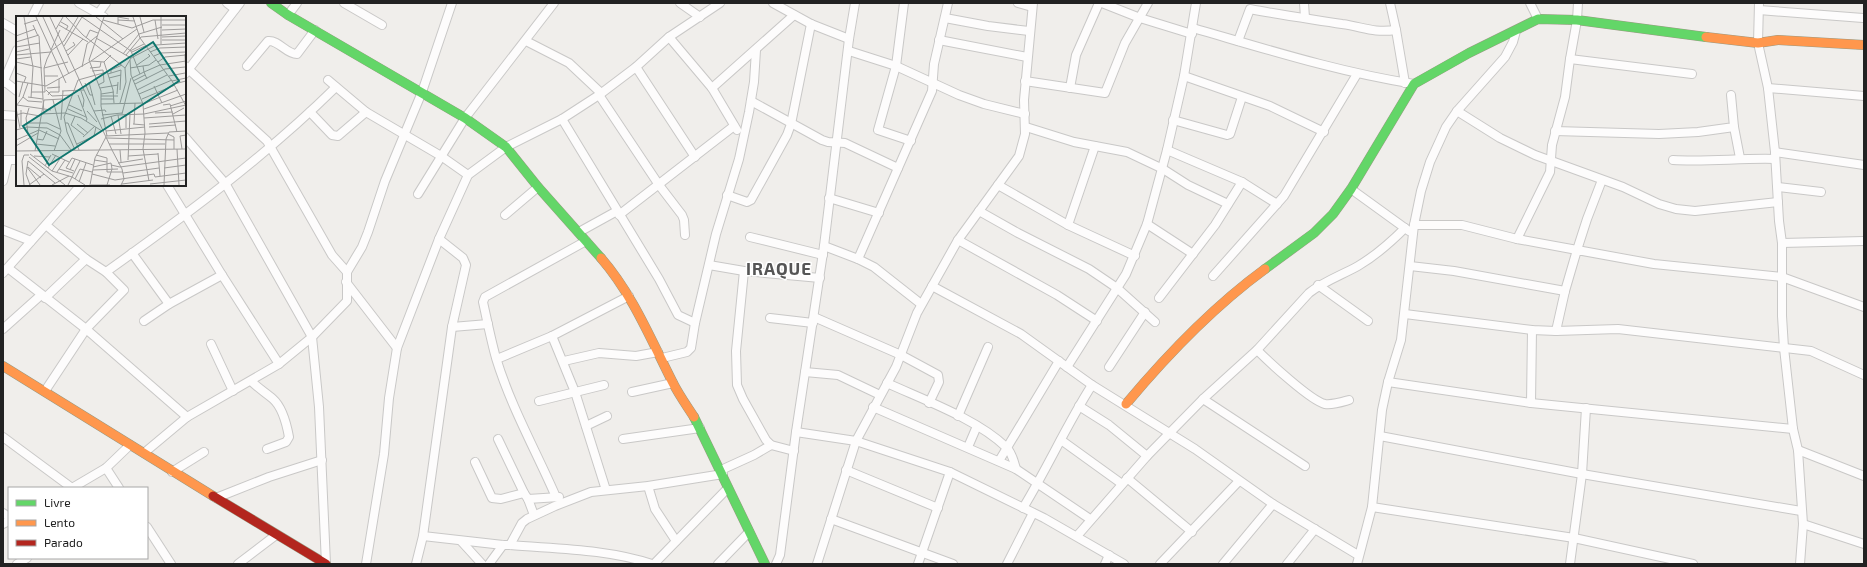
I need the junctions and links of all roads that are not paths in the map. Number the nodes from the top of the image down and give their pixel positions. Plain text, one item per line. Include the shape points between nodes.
1 (39, 3) edge
2 (79, 3) edge
3 (106, 3) edge
4 (227, 3) edge
5 (271, 3) edge
6 (297, 3) edge
7 (344, 3) edge
8 (452, 3) edge
9 (554, 3) edge
10 (680, 3) edge
11 (720, 3) edge
12 (774, 3) edge
13 (855, 3) edge
14 (904, 3) edge
15 (948, 3) edge
16 (1018, 3) edge
17 (1099, 3) edge
18 (1102, 3) edge
19 (1148, 3) edge
20 (1196, 3) edge
21 (1304, 3) edge
22 (1390, 3) edge
23 (1530, 3) edge
24 (1578, 3) edge
25 (1033, 5) edge
26 (238, 6) edge
27 (1759, 6) edge
28 (102, 15) edge
29 (288, 15) junction
30 (32, 16) edge
31 (794, 16) junction
32 (700, 17) junction
33 (945, 18) junction
34 (1140, 18) junction
35 (1305, 18) junction
36 (1863, 18) edge
37 (1538, 19) junction
38 (1577, 20) junction
39 (3, 23) edge
40 (811, 24) junction
41 (382, 25) dead end
42 (16, 30) edge
43 (315, 30) junction
44 (1396, 30) junction
45 (1516, 30) junction
46 (1030, 31) junction
47 (1192, 31) junction
48 (668, 37) junction
49 (849, 39) junction
50 (526, 40) junction
51 (939, 40) junction
52 (1238, 41) junction
53 (1758, 43) junction
54 (1864, 45) edge
55 (756, 50) junction
56 (849, 51) junction
57 (16, 52) edge
58 (1027, 57) junction
59 (1570, 59) junction
60 (247, 66) dead end
61 (896, 66) junction
62 (636, 67) junction
63 (186, 70) edge
64 (1357, 74) junction
65 (1692, 74) dead end
66 (1184, 76) junction
67 (328, 80) dead end
68 (1025, 81) junction
69 (3, 82) edge
70 (932, 82) junction
71 (1409, 84) junction
72 (336, 88) junction
73 (712, 88) junction
74 (1070, 88) junction
75 (1768, 88) junction
76 (16, 90) edge
77 (422, 92) junction
78 (600, 94) junction
79 (1730, 95) dead end
80 (1864, 96) edge
81 (1242, 97) junction
82 (751, 101) junction
83 (1457, 111) junction
84 (310, 112) junction
85 (366, 112) junction
86 (1024, 114) junction
87 (3, 115) edge
88 (16, 116) edge
89 (465, 118) junction
90 (562, 119) junction
91 (1174, 120) junction
92 (791, 124) junction
93 (734, 126) junction
94 (1026, 127) junction
95 (1734, 127) junction
96 (1555, 131) junction
97 (1324, 132) junction
98 (404, 134) junction
99 (742, 136) junction
100 (186, 138) edge
101 (911, 141) junction
102 (837, 143) junction
103 (1095, 146) junction
104 (506, 147) junction
105 (271, 148) junction
106 (1167, 150) junction
107 (441, 156) junction
108 (1775, 156) junction
109 (695, 157) junction
110 (1740, 158) junction
111 (6, 160) edge
112 (1673, 160) dead end
113 (1552, 162) junction
114 (1864, 166) edge
115 (898, 168) junction
116 (1163, 169) junction
117 (468, 175) junction
118 (1602, 180) junction
119 (3, 181) edge
120 (1242, 182) junction
121 (225, 183) junction
122 (659, 185) junction
123 (998, 185) junction
124 (80, 186) edge
125 (169, 186) edge
126 (538, 187) junction
127 (1778, 187) junction
128 (1351, 189) junction
129 (1821, 192) dead end
130 (418, 194) dead end
131 (727, 195) junction
132 (829, 198) junction
133 (1778, 202) junction
134 (1228, 204) junction
135 (1277, 204) junction
136 (979, 211) junction
137 (618, 213) junction
138 (879, 213) junction
139 (185, 215) junction
140 (505, 215) dead end
141 (1147, 224) junction
142 (46, 225) junction
143 (1068, 225) junction
144 (1414, 225) junction
145 (1404, 228) junction
146 (3, 230) edge
147 (579, 232) junction
148 (685, 235) dead end
149 (1413, 235) junction
150 (750, 237) dead end
151 (439, 239) junction
152 (1517, 239) junction
153 (958, 240) junction
154 (586, 241) junction
155 (1864, 241) edge
156 (31, 242) junction
157 (1782, 243) junction
158 (824, 250) junction
159 (1577, 250) junction
160 (132, 253) junction
161 (1193, 254) junction
162 (1135, 256) junction
163 (86, 259) junction
164 (858, 259) junction
165 (709, 264) junction
166 (1410, 266) junction
167 (5, 271) edge
168 (744, 271) junction
169 (106, 272) junction
170 (347, 272) junction
171 (222, 275) junction
172 (1213, 276) dead end
173 (1782, 277) junction
174 (820, 278) junction
175 (346, 282) junction
176 (1318, 285) junction
177 (932, 286) junction
178 (1117, 288) junction
179 (1565, 291) junction
180 (629, 296) junction
181 (43, 297) junction
182 (1159, 298) dead end
183 (169, 304) junction
184 (921, 304) junction
185 (1864, 307) edge
186 (1144, 312) junction
187 (1405, 314) junction
188 (770, 318) dead end
189 (814, 320) junction
190 (144, 321) dead end
191 (1097, 321) junction
192 (1368, 321) dead end
193 (1155, 322) dead end
194 (695, 323) junction
195 (488, 324) junction
196 (452, 327) junction
197 (3, 329) edge
198 (86, 330) junction
199 (1532, 330) junction
200 (1556, 331) junction
201 (552, 336) junction
202 (312, 337) junction
203 (211, 344) dead end
204 (988, 347) dead end
205 (397, 348) junction
206 (1784, 348) junction
207 (1257, 350) junction
208 (660, 355) junction
209 (901, 355) junction
210 (496, 359) junction
211 (564, 361) junction
212 (1060, 361) junction
213 (279, 364) junction
214 (3, 366) edge
215 (1067, 367) junction
216 (1109, 367) dead end
217 (805, 372) junction
218 (1864, 375) edge
219 (251, 381) junction
220 (1388, 382) junction
221 (674, 383) junction
222 (887, 383) junction
223 (604, 385) dead end
224 (1092, 385) junction
225 (45, 391) junction
226 (233, 391) junction
227 (575, 392) junction
228 (632, 392) dead end
229 (880, 395) junction
230 (1203, 399) junction
231 (1349, 400) dead end
232 (540, 401) dead end
233 (929, 403) junction
234 (1531, 403) junction
235 (1126, 404) junction
236 (1079, 406) junction
237 (873, 407) junction
238 (1586, 408) junction
239 (607, 416) dead end
240 (958, 416) junction
241 (188, 417) junction
242 (586, 426) junction
243 (977, 426) junction
244 (700, 428) junction
245 (1793, 428) junction
246 (796, 432) junction
247 (1170, 432) junction
248 (1380, 436) junction
249 (3, 437) edge
250 (498, 439) dead end
251 (623, 439) dead end
252 (1061, 440) junction
253 (856, 441) junction
254 (130, 445) junction
255 (771, 445) junction
256 (968, 447) junction
257 (1007, 448) junction
258 (267, 449) dead end
259 (1798, 450) junction
260 (794, 451) junction
261 (204, 452) dead end
262 (144, 453) junction
263 (1147, 456) junction
264 (322, 460) junction
265 (999, 461) junction
266 (475, 462) dead end
267 (1304, 466) dead end
268 (106, 468) junction
269 (846, 470) junction
270 (1016, 470) junction
271 (172, 472) junction
272 (722, 472) junction
273 (950, 472) junction
274 (1582, 474) junction
275 (1864, 476) edge
276 (1125, 481) junction
277 (1239, 481) junction
278 (1038, 484) junction
279 (648, 486) junction
280 (71, 487) edge
281 (74, 487) edge
282 (119, 487) edge
283 (728, 488) junction
284 (606, 490) junction
285 (526, 496) junction
286 (556, 497) junction
287 (216, 498) junction
288 (574, 498) junction
289 (1273, 504) junction
290 (1372, 507) junction
291 (938, 508) junction
292 (1024, 508) junction
293 (1801, 511) junction
294 (1034, 513) junction
295 (534, 515) junction
296 (831, 519) junction
297 (1090, 519) junction
298 (1803, 524) junction
299 (1314, 529) junction
300 (749, 532) junction
301 (1192, 532) junction
302 (276, 535) junction
303 (423, 536) junction
304 (1077, 536) junction
305 (150, 538) edge
306 (1574, 538) junction
307 (461, 541) junction
308 (676, 541) junction
309 (1864, 544) edge
310 (507, 545) junction
311 (922, 552) junction
312 (1109, 555) junction
313 (1358, 555) junction
314 (171, 564) edge
315 (238, 564) edge
316 (326, 564) edge
317 (366, 564) edge
318 (416, 564) edge
319 (482, 564) edge
320 (489, 564) edge
321 (653, 564) edge
322 (718, 564) edge
323 (765, 564) edge
324 (776, 564) edge
325 (817, 564) edge
326 (918, 564) edge
327 (952, 564) edge
328 (1007, 564) edge
329 (1105, 564) edge
330 (1124, 564) edge
331 (1160, 564) edge
332 (1223, 564) edge
333 (1287, 564) edge
334 (1356, 564) edge
335 (1570, 564) edge
336 (1693, 564) edge
337 (1800, 564) edge

1 - 30 street
2 - 28 street
3 - 28 street
4 - 26 street
5 - 29 street
6 - 29 street
7 - 41 street
8 - 77 street
9 - 50 street
10 - 32 street
11 - 32 street
12 - 31 street
13 - 49 street
14 - 61 street
15 - 33 street
16 - 25 street
17 - 74 street via 1076,55
18 - 34 street
19 - 34 street
20 - 47 street
21 - 35 street
22 - 44 street
23 - 37 street
24 - 38 street
25 - 46 street
26 - 63 street
27 - 36 street
27 - 53 street
29 - 43 street
31 - 40 street
31 - 55 street
32 - 48 street
33 - 46 street
33 - 51 street
34 - 47 street
34 - 74 street via 1125,43 1105,93
35 - 44 street via 1369,31
35 - 52 street via 1250,9
37 - 38 street
37 - 45 street
38 - 53 street
38 - 59 street
39 - 42 street
40 - 49 street
40 - 92 street
43 - 60 street via 297,54 268,41
43 - 77 street
44 - 71 street
45 - 71 street
45 - 83 street via 1505,57
46 - 58 street
47 - 52 street
47 - 66 street
48 - 62 street
48 - 73 street
49 - 56 street
50 - 78 street via 569,63
50 - 89 street
51 - 58 street
51 - 70 street
52 - 64 street
53 - 54 street via 1778,40
53 - 75 street
55 - 73 street
55 - 82 street
56 - 61 street
56 - 102 street
57 - 69 street
58 - 68 street
59 - 65 street
59 - 96 street via 1565,97
61 - 70 street
61 - 101 street via 878,130
62 - 78 street
62 - 109 street
63 - 105 street via 257,131
64 - 71 street
64 - 97 street
66 - 81 street
66 - 91 street
67 - 72 street
68 - 74 street
68 - 86 street
69 - 76 street
70 - 86 street via 984,104
70 - 101 street via 932,91
71 - 128 street
72 - 84 street
72 - 85 street
73 - 93 street
75 - 80 street
75 - 108 street
77 - 89 street
77 - 98 street
78 - 90 street
78 - 122 street
79 - 95 street
81 - 91 street via 1230,134
81 - 97 street via 1270,106
82 - 92 street
82 - 99 street
83 - 113 street via 1500,138
83 - 144 street via 1446,127 1430,162
84 - 85 street via 332,135 338,136
84 - 105 street
85 - 98 street
86 - 94 street
87 - 88 street
89 - 104 street
89 - 107 street
90 - 104 street
90 - 137 street
91 - 106 street
92 - 102 street via 822,140
92 - 131 street via 750,200 747,202
93 - 99 street
93 - 109 street
94 - 103 street
94 - 123 street via 1019,156
95 - 96 street via 1659,134
95 - 110 street
96 - 113 street
97 - 135 street
98 - 107 street
98 - 170 street via 362,247
99 - 131 street via 739,159
100 - 121 street
101 - 115 street
102 - 115 street via 845,143
102 - 132 street
103 - 116 street via 1127,152
103 - 143 street
104 - 117 street
104 - 126 street
105 - 121 street
105 - 170 street via 332,256
106 - 116 street
106 - 120 street
107 - 117 street
107 - 130 street
108 - 110 street
108 - 114 street
108 - 127 street
109 - 122 street
110 - 112 street
111 - 119 street
113 - 118 street
113 - 152 street via 1548,177
115 - 138 street
116 - 134 street via 1188,185
116 - 141 street
117 - 151 street
118 - 133 street via 1676,209 1695,211
118 - 159 street
120 - 134 street
120 - 135 street
121 - 139 street
121 - 202 street
122 - 137 street
122 - 148 street via 684,218
123 - 136 street
123 - 143 street
124 - 142 street
125 - 139 street
126 - 140 street
126 - 147 street
127 - 129 street
127 - 133 street
128 - 145 street
128 - 235 street via 1314,234 1238,289 1157,367
131 - 165 street
132 - 138 street
132 - 158 street
133 - 157 street
134 - 161 street
135 - 172 street
136 - 153 street
136 - 178 street via 1085,266
137 - 147 street
137 - 194 street via 678,314
138 - 164 street
139 - 160 street
139 - 171 street
141 - 161 street
141 - 162 street
142 - 156 street
142 - 163 street
143 - 162 street
144 - 149 street
144 - 152 street via 1462,225
145 - 149 street
145 - 176 street via 1358,266
146 - 156 street
147 - 154 street
149 - 166 street
150 - 158 street
151 - 196 street via 463,258 466,265
151 - 205 street
152 - 159 street
153 - 177 street
153 - 191 street via 1057,295
154 - 180 street via 613,272
154 - 195 street via 485,297 483,302
155 - 157 street
156 - 167 street
157 - 173 street
158 - 164 street
158 - 174 street
159 - 173 street via 1654,264
159 - 179 street
160 - 169 street
160 - 183 street
161 - 182 street
162 - 178 street
163 - 169 street
163 - 181 street
164 - 184 street via 874,267
165 - 168 street
165 - 194 street
166 - 179 street via 1454,271
166 - 187 street
167 - 181 street
168 - 174 street
168 - 255 street via 736,351 738,385 743,400
169 - 198 street via 124,290
170 - 175 street
171 - 183 street
171 - 213 street
173 - 185 street
173 - 206 street
174 - 189 street
175 - 202 street via 347,302
175 - 205 street
176 - 192 street
176 - 207 street
177 - 184 street
177 - 212 street via 1021,334
178 - 186 street
178 - 191 street
179 - 200 street
180 - 201 street
180 - 208 street
181 - 197 street
181 - 198 street
183 - 190 street
184 - 209 street
186 - 193 street
186 - 216 street
187 - 199 street
187 - 220 street via 1401,340
188 - 189 street
189 - 209 street
189 - 217 street
191 - 215 street
194 - 208 street via 689,350
195 - 196 street
195 - 210 street
196 - 303 street
198 - 225 street
198 - 241 street
199 - 200 street
199 - 234 street
200 - 206 street via 1618,328
201 - 210 street
201 - 211 street
202 - 213 street
202 - 264 street
203 - 226 street
204 - 240 street
205 - 317 street via 384,454
206 - 218 street via 1811,351
206 - 245 street
207 - 230 street
207 - 231 street via 1274,367 1325,404
208 - 211 street via 600,353
208 - 221 street
209 - 222 street
209 - 233 street via 939,376 939,382
210 - 286 street via 525,432
211 - 227 street
212 - 215 street
212 - 257 street
213 - 219 street
214 - 225 street
215 - 224 street
217 - 229 street via 838,375
217 - 246 street
219 - 226 street
219 - 258 street via 275,400 288,432 286,442
220 - 234 street
220 - 248 street
221 - 228 street
221 - 244 street
222 - 229 street
222 - 233 street
223 - 227 street
224 - 235 street
224 - 236 street
225 - 254 street
226 - 241 street
227 - 232 street
227 - 242 street
229 - 237 street
230 - 247 street
230 - 267 street
233 - 240 street
234 - 238 street
235 - 247 street
236 - 252 street
236 - 263 street via 1109,425
237 - 253 street
237 - 256 street
238 - 245 street
238 - 274 street
239 - 242 street
240 - 243 street
241 - 262 street
242 - 284 street
243 - 256 street
243 - 257 street
244 - 251 street
244 - 272 street
245 - 259 street
246 - 253 street
246 - 260 street
247 - 263 street
247 - 277 street
248 - 274 street
248 - 290 street
249 - 280 street
250 - 285 street
252 - 276 street
252 - 278 street
253 - 269 street
253 - 273 street
254 - 262 street
254 - 268 street
255 - 260 street
255 - 272 street
256 - 265 street
257 - 265 street
257 - 270 street
259 - 275 street
259 - 293 street
260 - 324 street via 780,555
261 - 271 street
262 - 271 street
263 - 276 street
264 - 287 street
264 - 316 street
265 - 270 street
266 - 285 street via 492,498
268 - 281 street
268 - 282 street
269 - 291 street
269 - 296 street
270 - 278 street
271 - 287 street
272 - 279 street
272 - 283 street
273 - 291 street
273 - 292 street
274 - 293 street
274 - 306 street
276 - 297 street
276 - 301 street
277 - 289 street
277 - 301 street
278 - 292 street
278 - 297 street
279 - 284 street
279 - 308 street via 655,509
283 - 300 street
283 - 308 street
284 - 288 street
285 - 286 street
285 - 295 street
286 - 288 street
287 - 302 street
288 - 295 street
289 - 299 street
289 - 332 street
290 - 306 street
290 - 313 street
291 - 311 street
292 - 294 street
293 - 298 street
294 - 304 street
294 - 328 street
295 - 310 street via 522,523
296 - 311 street
296 - 325 street
297 - 304 street
298 - 309 street
298 - 337 street
299 - 313 street
299 - 333 street
300 - 322 street
300 - 323 street
301 - 331 street
302 - 315 street
302 - 316 street
303 - 307 street
303 - 318 street
304 - 312 street
305 - 314 street
306 - 335 street
306 - 336 street
307 - 310 street
307 - 319 street
308 - 321 street
310 - 320 street
310 - 321 street via 630,557
311 - 326 street
311 - 327 street
312 - 329 street
312 - 330 street
313 - 334 street

